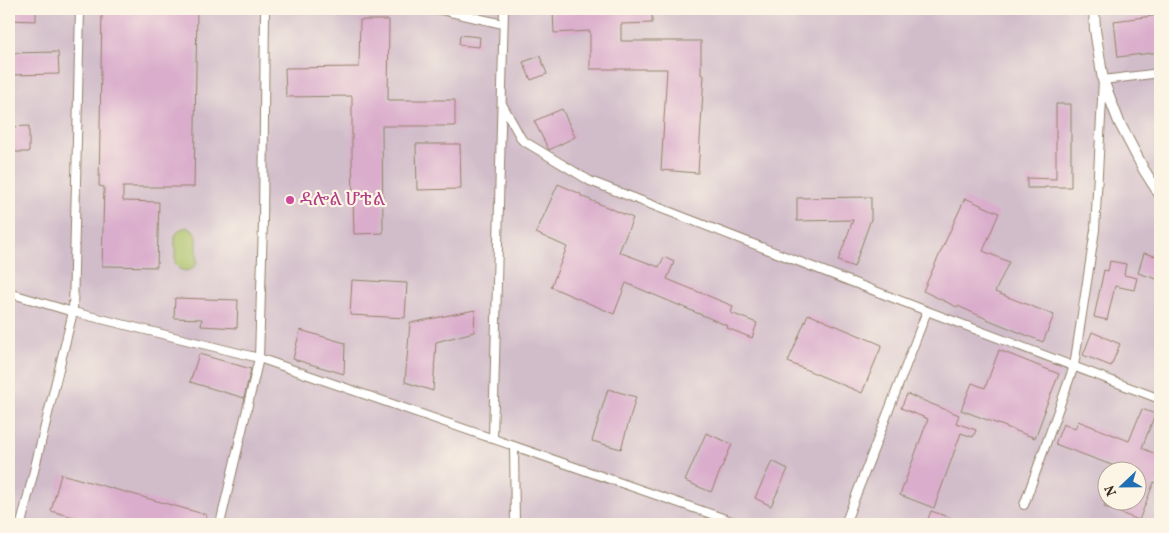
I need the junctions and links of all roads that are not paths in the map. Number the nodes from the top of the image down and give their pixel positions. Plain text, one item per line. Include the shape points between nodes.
1 (80, 9) edge
2 (265, 9) edge
3 (437, 9) edge
4 (504, 9) edge
5 (1094, 9) edge
6 (503, 24) junction
7 (1160, 73) edge
8 (1102, 80) junction
9 (502, 104) junction
10 (1160, 196) edge
11 (9, 293) edge
12 (928, 311) junction
13 (73, 312) junction
14 (259, 358) junction
15 (1074, 366) junction
16 (1160, 399) edge
17 (493, 439) junction
18 (514, 446) junction
19 (1024, 506) dead end
20 (21, 524) edge
21 (220, 524) edge
22 (514, 524) edge
23 (740, 524) edge
24 (845, 524) edge

1 - 13 street
2 - 14 street
3 - 6 street
4 - 6 street
5 - 8 street
6 - 9 street
7 - 8 street
8 - 10 street via 1123,130
8 - 15 street via 1095,230
9 - 12 street via 522,140 590,181
9 - 17 street
11 - 13 street
12 - 15 street
12 - 24 street
13 - 14 street
13 - 20 street
14 - 17 street
14 - 21 street
15 - 16 street
15 - 19 street
17 - 18 street
18 - 22 street
18 - 23 street

